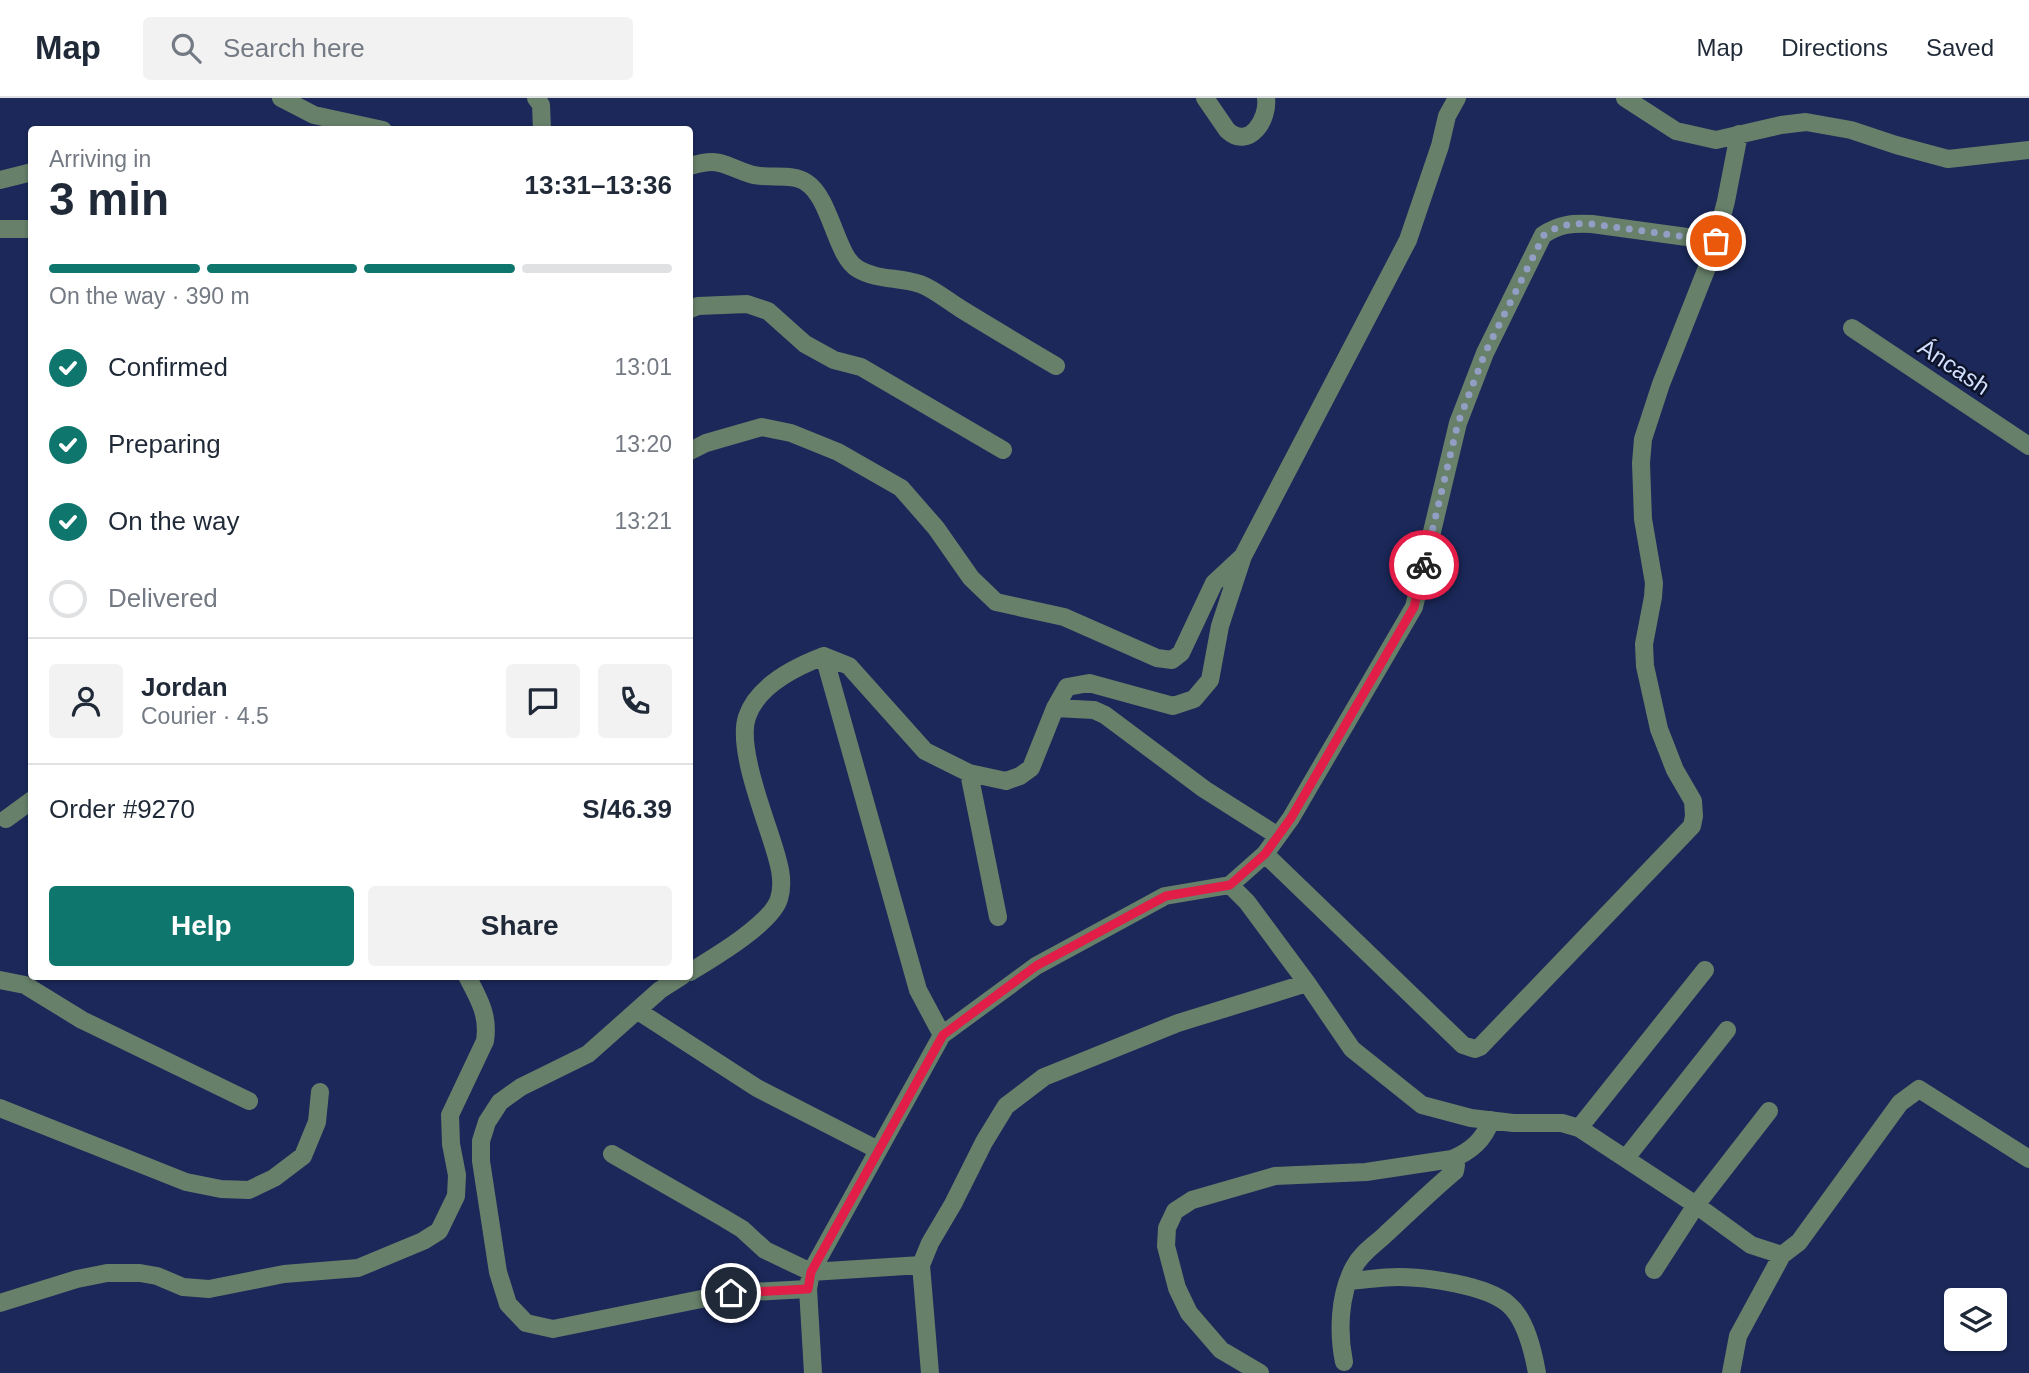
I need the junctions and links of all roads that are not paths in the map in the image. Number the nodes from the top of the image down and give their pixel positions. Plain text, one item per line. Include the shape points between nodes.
1 (281, 98) edge
2 (537, 98) edge
3 (1205, 98) edge
4 (1266, 98) edge
5 (1457, 98) edge
6 (1625, 98) edge
7 (365, 126) edge
8 (542, 126) edge
9 (1738, 134) junction
10 (2029, 150) edge
11 (693, 165) edge
12 (28, 173) edge
13 (0, 180) edge
14 (0, 229) edge
15 (28, 229) edge
16 (1716, 241) junction
17 (693, 308) edge
18 (1852, 328) dead end
19 (1056, 366) dead end
20 (2029, 446) edge
21 (693, 450) edge
22 (1003, 450) dead end
23 (1243, 556) junction
24 (824, 656) junction
25 (1055, 708) junction
26 (969, 773) junction
27 (28, 803) edge
28 (6, 819) dead end
29 (1278, 836) junction
30 (1265, 854) junction
31 (1230, 885) junction
32 (998, 917) dead end
33 (693, 970) edge
34 (1705, 970) dead end
35 (469, 980) edge
36 (676, 980) edge
37 (0, 981) edge
38 (30, 981) edge
39 (1307, 983) junction
40 (638, 1011) junction
41 (1727, 1030) dead end
42 (943, 1035) junction
43 (320, 1092) dead end
44 (249, 1101) dead end
45 (0, 1108) edge
46 (1769, 1111) dead end
47 (1492, 1121) junction
48 (1579, 1128) junction
49 (878, 1150) junction
50 (612, 1154) dead end
51 (1626, 1158) junction
52 (1452, 1159) junction
53 (2029, 1159) edge
54 (1696, 1205) junction
55 (1782, 1255) junction
56 (921, 1265) junction
57 (1654, 1270) dead end
58 (809, 1280) junction
59 (1348, 1281) junction
60 (0, 1303) edge
61 (1344, 1362) dead end
62 (813, 1373) edge
63 (930, 1373) edge
64 (1260, 1373) edge
65 (1537, 1373) edge
66 (1731, 1373) edge

1 - 7 street via 314,115
2 - 8 street
3 - 4 street via 1227,130 1242,138 1262,123
5 - 23 street via 1447,116 1408,240
6 - 9 street via 1676,131 1716,140
9 - 10 street via 1806,122 1851,130 1948,159
9 - 16 street
11 - 19 street via 722,162 752,175 807,183 856,269 920,284
12 - 13 street
14 - 15 street
16 - 29 street via 1571,223 1544,235 1485,353 1458,423 1414,607
16 - 30 street via 1643,439 1643,519 1654,583 1645,666 1659,729 1693,801 1692,826 1475,1049 1463,1045
17 - 22 street via 747,304 768,311 804,345 861,367
18 - 20 street, Áncash
21 - 23 street via 762,427 838,452 901,488 971,578 996,602 1064,617 1157,658 1172,660 1181,653 1213,583
23 - 25 street via 1220,625 1210,680 1194,699 1173,706 1078,683 1067,687
24 - 26 street via 849,666 925,751
24 - 33 street via 771,685 746,718 753,780 782,877 779,899 770,916
24 - 42 street via 918,990
25 - 26 street via 1031,768 1006,781
25 - 29 street via 1105,715 1204,789
26 - 32 street
27 - 28 street
29 - 30 street
30 - 31 street
31 - 39 street
31 - 42 street via 1166,896 1036,966
34 - 48 street
35 - 60 street via 484,1009 487,1030 450,1115 456,1196 439,1231 358,1268 284,1274 209,1289 183,1287 140,1273 107,1273
36 - 40 street
37 - 38 street
38 - 44 street via 82,1020
39 - 47 street via 1352,1049 1422,1105
39 - 56 street via 1178,1023 1044,1077 1006,1106
40 - 49 street via 757,1088
40 - 58 street via 588,1054 500,1102 487,1122 481,1161 498,1272 508,1304 526,1323 553,1329
41 - 51 street
42 - 49 street
43 - 45 street via 317,1122 303,1156 249,1190 186,1181
46 - 54 street
47 - 48 street via 1562,1123
47 - 52 street via 1479,1142
48 - 51 street
49 - 58 street
50 - 58 street via 742,1229
51 - 54 street
52 - 59 street via 1455,1171 1366,1251
52 - 64 street via 1366,1172 1275,1176 1192,1199 1175,1211 1167,1228 1166,1246 1189,1313 1221,1350
53 - 55 street via 1919,1089 1900,1103 1799,1242
54 - 55 street via 1751,1245
54 - 57 street
55 - 66 street via 1738,1336
56 - 58 street
56 - 63 street
58 - 62 street
59 - 61 street via 1340,1338
59 - 65 street via 1407,1278 1493,1293 1510,1305 1522,1324

